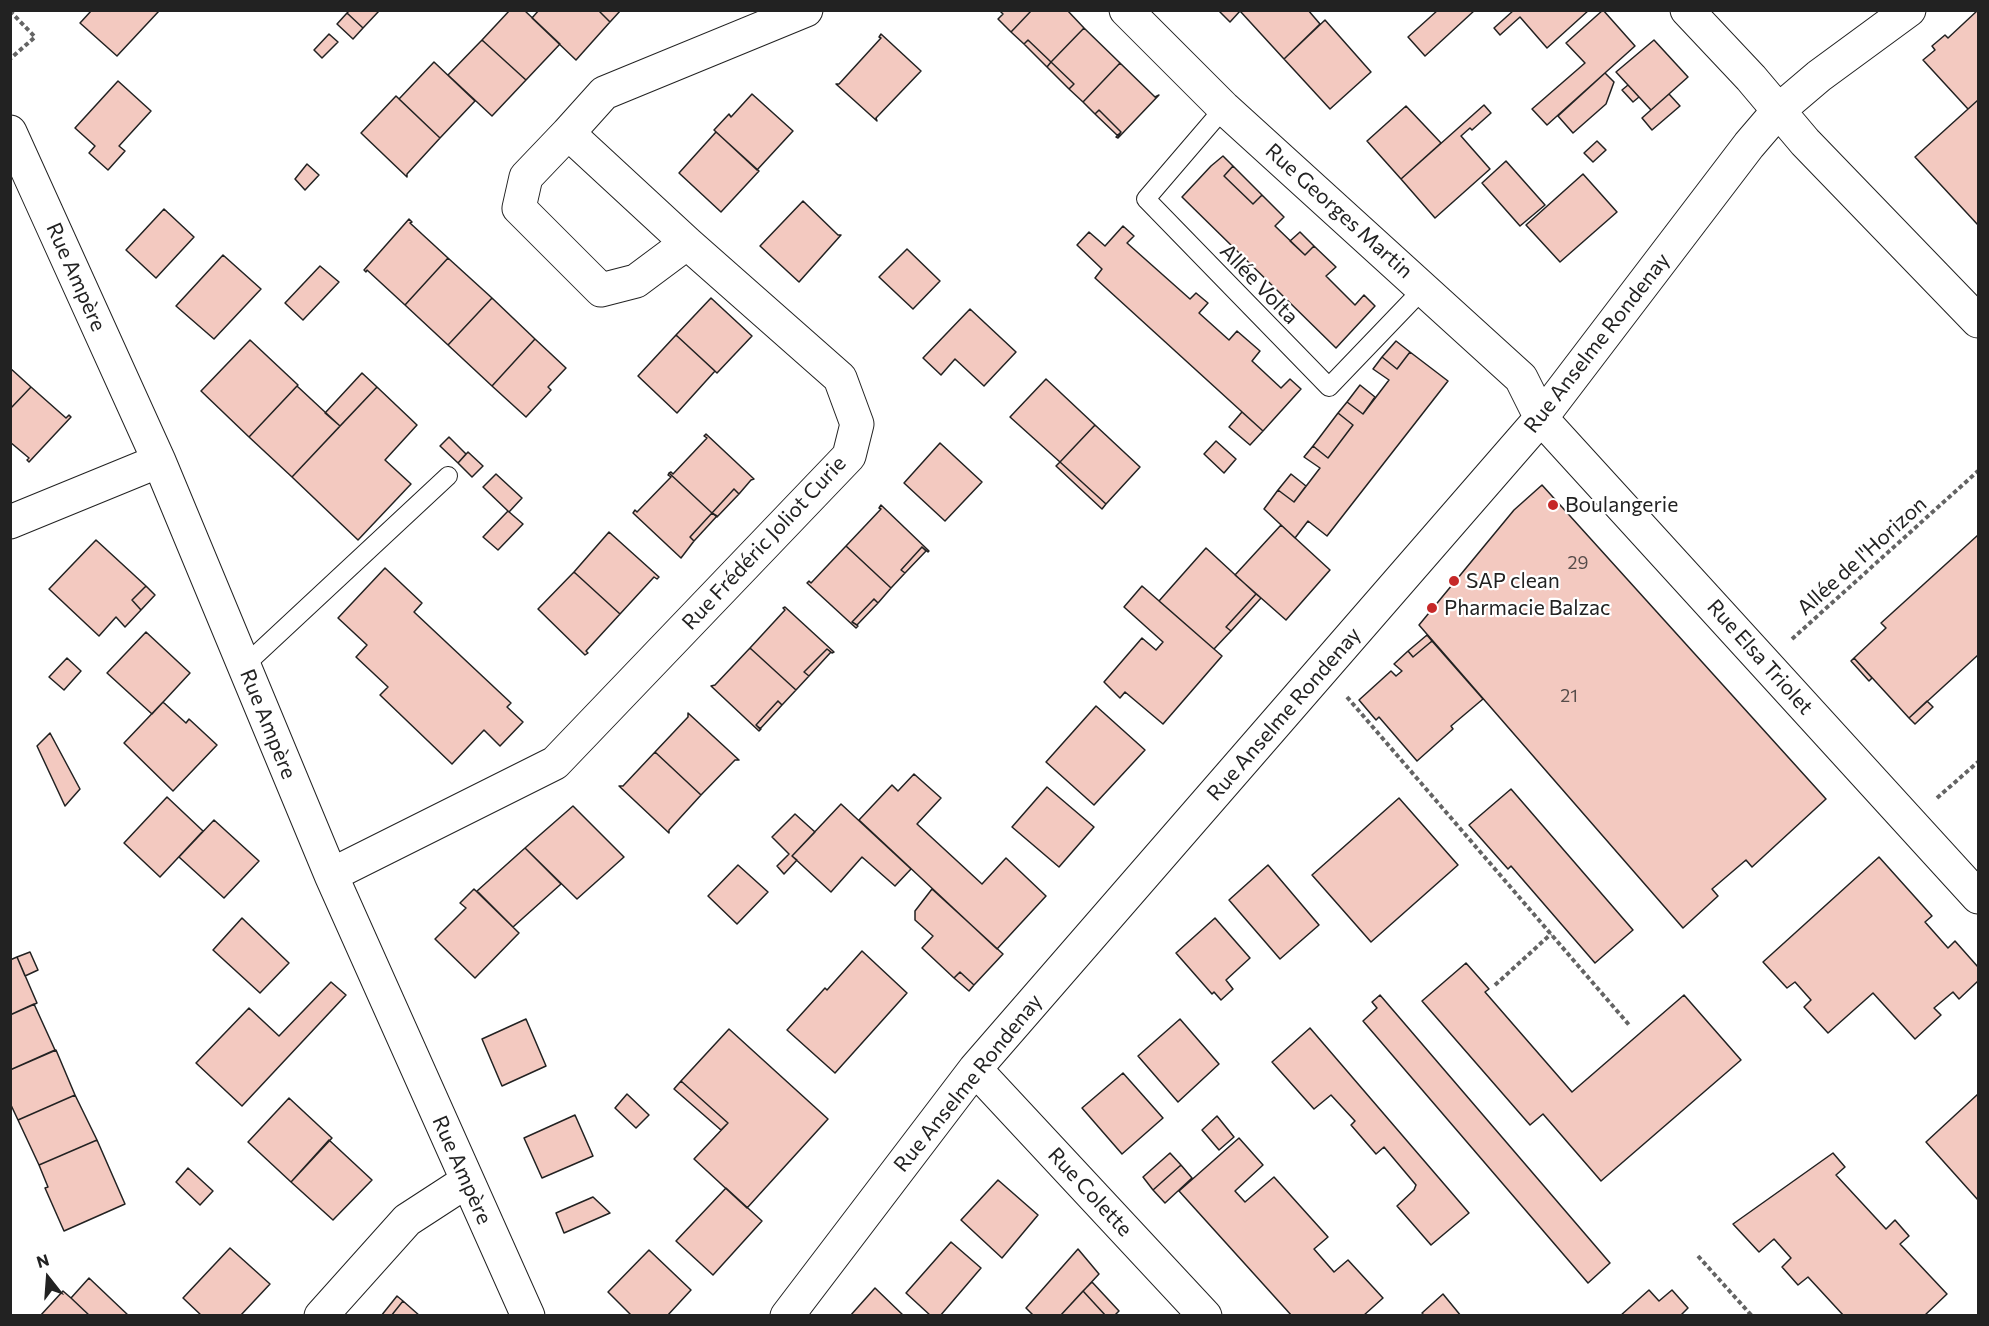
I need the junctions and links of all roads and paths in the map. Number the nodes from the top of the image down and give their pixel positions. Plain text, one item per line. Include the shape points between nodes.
1 (806, 10) edge
2 (1126, 10) edge
3 (1687, 10) edge
4 (1909, 10) edge
5 (10, 12) edge
6 (10, 59) edge
7 (1224, 108) junction
8 (1779, 110) junction
9 (10, 132) edge
10 (567, 133) junction
11 (687, 243) junction
12 (1424, 288) junction
13 (1978, 321) edge
14 (1541, 418) junction
15 (159, 460) junction
16 (1978, 471) edge
17 (448, 476) dead end
18 (10, 522) edge
19 (1765, 663) junction
20 (244, 666) junction
21 (1323, 669) junction
22 (1978, 762) edge
23 (1911, 823) junction
24 (331, 875) junction
25 (1978, 897) edge
26 (1551, 934) junction
27 (1495, 985) dead end
28 (1630, 1026) dead end
29 (975, 1068) junction
30 (467, 1181) junction
31 (1698, 1256) dead end
32 (321, 1316) edge
33 (528, 1316) edge
34 (787, 1316) edge
35 (1205, 1316) edge
36 (1752, 1316) edge

1 - 10 street via 604,93
2 - 7 street, Rue Georges Martin
3 - 8 street
4 - 8 street, Rue Anselme Rondenay
5 - 6 path via 35,37
7 - 12 street, Rue Georges Martin
7 - 12 lane, Allée Volta via 1146,199 1329,387
8 - 13 street via 1805,142
8 - 14 street, Rue Anselme Rondenay
9 - 15 street, Rue Ampère
10 - 11 street, Rue Frédéric Joliot Curie
10 - 11 street via 526,177 519,208 601,290 636,281
11 - 24 street, Rue Frédéric Joliot Curie via 840,378 858,424 849,456 555,763
12 - 14 street, Rue Georges Martin via 1521,378
14 - 19 street, Rue Elsa Triolet
14 - 21 street, Rue Anselme Rondenay
15 - 18 street
15 - 20 street, Rue Ampère
16 - 19 path, Allée de l'Horizon
17 - 20 lane
19 - 23 street, Rue Elsa Triolet
20 - 24 street, Rue Ampère
21 - 26 path
21 - 29 street, Rue Anselme Rondenay
22 - 23 path
23 - 25 street, Rue Elsa Triolet
24 - 30 street, Rue Ampère
26 - 27 path
26 - 28 path
29 - 34 street, Rue Anselme Rondenay
29 - 35 street, Rue Colette
30 - 32 street via 407,1220
30 - 33 street, Rue Ampère
31 - 36 path

